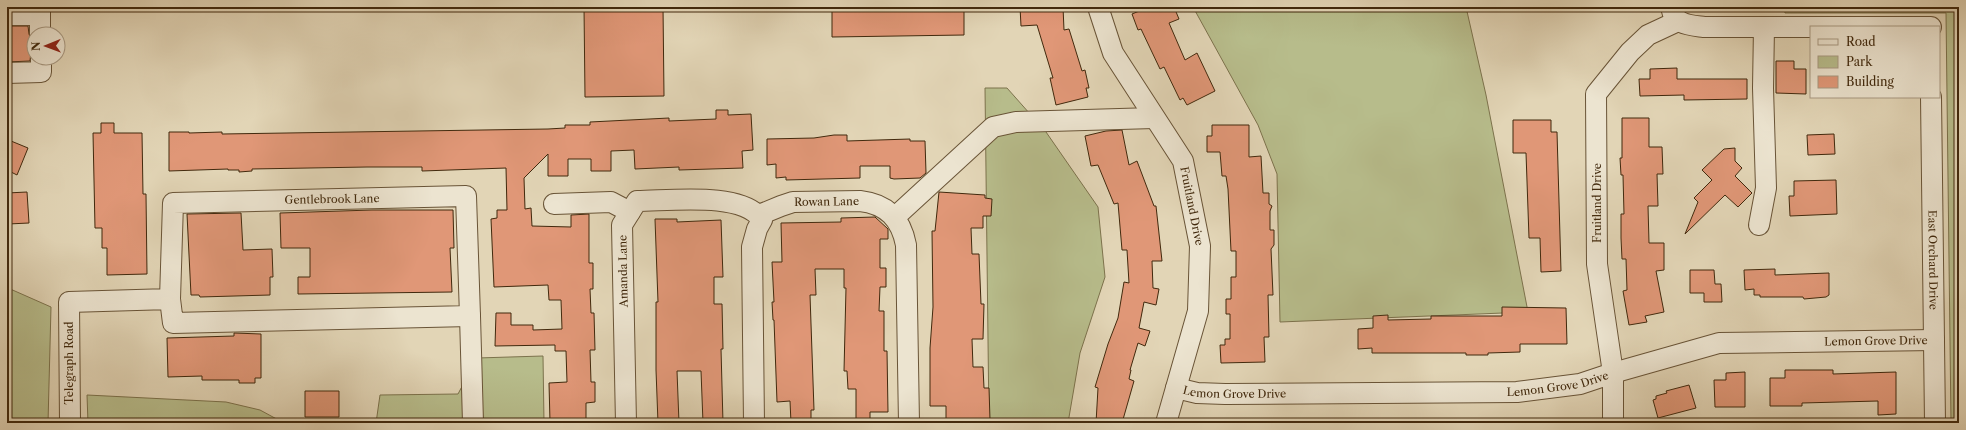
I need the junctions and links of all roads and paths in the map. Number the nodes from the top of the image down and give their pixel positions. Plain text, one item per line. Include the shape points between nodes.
1 (1098, 7) edge
2 (40, 11) edge
3 (1674, 14) edge
4 (7, 15) edge
5 (40, 26) edge
6 (1764, 27) junction
7 (1810, 27) edge
8 (41, 66) edge
9 (7, 73) edge
10 (1932, 98) edge
11 (1154, 118) junction
12 (554, 204) dead end
13 (630, 212) junction
14 (759, 215) junction
15 (895, 218) junction
16 (1759, 225) dead end
17 (170, 299) junction
18 (470, 316) junction
19 (1934, 340) junction
20 (1613, 372) junction
21 (1176, 388) junction
22 (70, 423) edge
23 (473, 423) edge
24 (626, 423) edge
25 (754, 423) edge
26 (908, 423) edge
27 (1166, 423) edge
28 (1613, 423) edge
29 (1935, 423) edge

1 - 11 street, Fruitland Drive via 1113,53
2 - 4 street
2 - 5 street
3 - 6 street, Fruitland Drive via 1685,24 1704,27
3 - 20 street, Fruitland Drive via 1630,52 1596,94 1597,264
6 - 7 street, Fruitland Drive
6 - 16 street via 1762,88 1766,188
8 - 9 street via 41,72
10 - 19 street, East Orchard Drive
11 - 15 street via 1016,122 993,127
11 - 21 street, Fruitland Drive via 1183,161 1200,246 1198,311
12 - 13 street via 611,202
13 - 14 street via 637,202 723,200 746,206
13 - 24 street, Amanda Lane via 622,225
14 - 15 street, Rowan Lane via 793,202 860,201 884,208
14 - 25 street via 762,220 756,228 752,246
15 - 26 street, Rowan Lane via 903,231 906,245
17 - 18 street, Gentlebrook Lane via 173,323
17 - 18 street, Gentlebrook Lane via 173,203 466,196
17 - 22 street, Telegraph Road via 69,302
18 - 23 street, Gentlebrook Lane
19 - 20 street, Lemon Grove Drive via 1719,343
19 - 29 street, East Orchard Drive
20 - 21 street, Lemon Grove Drive via 1580,384 1517,392 1225,394 1197,393
20 - 28 street, Fruitland Drive
21 - 27 street, Fruitland Drive

